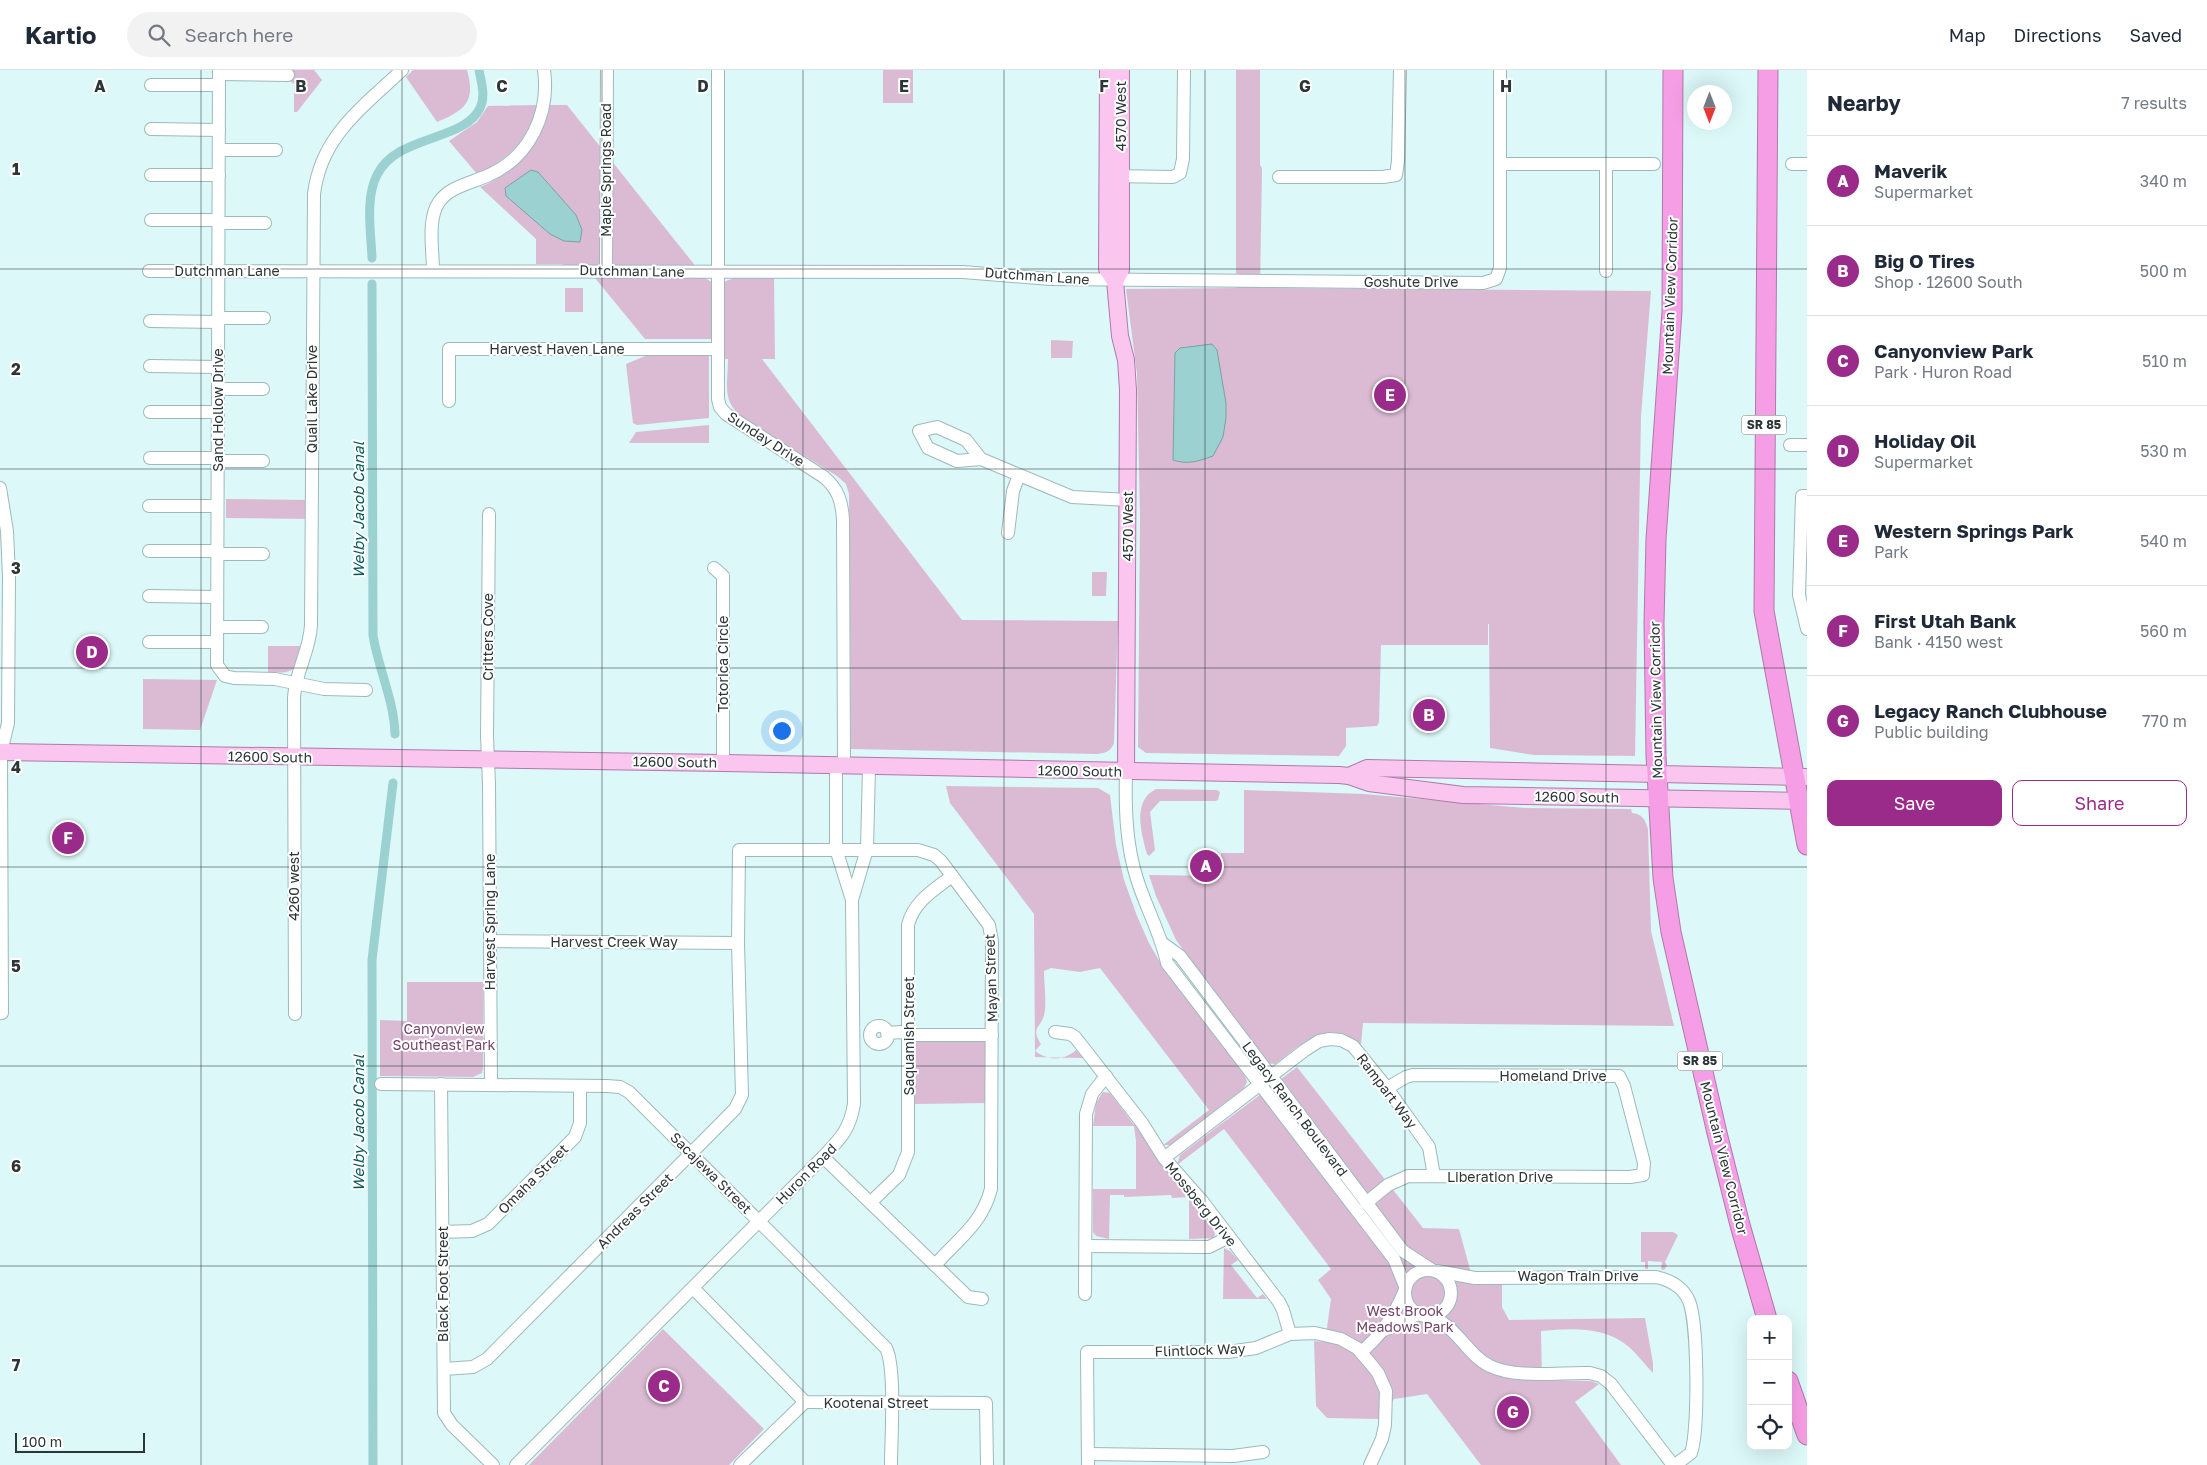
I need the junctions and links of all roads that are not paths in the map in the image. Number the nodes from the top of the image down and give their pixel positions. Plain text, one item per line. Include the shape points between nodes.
1 (402, 70) edge
2 (544, 70) edge
3 (607, 70) edge
4 (718, 70) edge
5 (1108, 70) edge
6 (1121, 70) edge
7 (1184, 70) edge
8 (1400, 70) edge
9 (1500, 70) edge
10 (1673, 70) edge
11 (1768, 70) edge
12 (288, 75) dead end
13 (219, 76) edge
14 (151, 85) dead end
15 (151, 129) dead end
16 (219, 130) junction
17 (219, 150) junction
18 (276, 150) dead end
19 (1501, 164) junction
20 (1606, 164) junction
21 (1654, 164) dead end
22 (1792, 164) dead end
23 (1807, 164) edge
24 (151, 175) dead end
25 (219, 176) junction
26 (1114, 176) junction
27 (1280, 177) dead end
28 (151, 220) dead end
29 (219, 222) junction
30 (265, 223) dead end
31 (313, 270) junction
32 (433, 270) junction
33 (606, 270) junction
34 (148, 271) dead end
35 (219, 271) junction
36 (1606, 271) dead end
37 (718, 272) junction
38 (1115, 281) junction
39 (264, 318) dead end
40 (218, 320) junction
41 (150, 321) dead end
42 (718, 349) junction
43 (150, 366) dead end
44 (218, 367) junction
45 (218, 389) junction
46 (263, 390) dead end
47 (448, 401) dead end
48 (150, 412) dead end
49 (218, 412) junction
50 (1790, 445) dead end
51 (1807, 445) edge
52 (150, 458) dead end
53 (218, 460) junction
54 (981, 460) dead end
55 (263, 461) dead end
56 (1019, 475) junction
57 (0, 488) edge
58 (1807, 496) edge
59 (1129, 500) junction
60 (149, 506) dead end
61 (217, 506) junction
62 (490, 514) dead end
63 (1008, 533) dead end
64 (149, 551) dead end
65 (217, 552) junction
66 (263, 554) dead end
67 (714, 568) dead end
68 (149, 596) dead end
69 (217, 597) junction
70 (216, 627) junction
71 (262, 627) dead end
72 (1807, 629) edge
73 (149, 642) dead end
74 (216, 642) junction
75 (296, 681) junction
76 (366, 690) dead end
77 (0, 751) edge
78 (294, 757) junction
79 (488, 759) junction
80 (723, 763) junction
81 (840, 766) junction
82 (869, 767) junction
83 (1126, 771) junction
84 (1656, 774) junction
85 (1349, 776) junction
86 (1801, 777) edge
87 (1658, 798) junction
88 (1803, 801) edge
89 (1807, 845) edge
90 (836, 849) junction
91 (867, 849) junction
92 (739, 850) joint
93 (952, 876) junction
94 (852, 900) junction
95 (490, 941) junction
96 (738, 943) junction
97 (2, 1013) dead end
98 (295, 1014) dead end
99 (1055, 1032) dead end
100 (853, 1035) junction
101 (909, 1035) junction
102 (992, 1035) junction
103 (1106, 1076) junction
104 (1265, 1080) junction
105 (381, 1084) dead end
106 (441, 1084) junction
107 (490, 1085) junction
108 (580, 1086) junction
109 (1387, 1088) junction
110 (692, 1154) junction
111 (823, 1156) junction
112 (1164, 1158) junction
113 (1643, 1175) joint
114 (1434, 1176) junction
115 (872, 1202) junction
116 (1366, 1203) junction
117 (760, 1221) junction
118 (443, 1232) junction
119 (1229, 1237) junction
120 (1086, 1246) junction
121 (935, 1265) junction
122 (1435, 1271) junction
123 (1475, 1278) junction
124 (693, 1288) junction
125 (1405, 1288) junction
126 (1085, 1294) dead end
127 (1451, 1297) junction
128 (982, 1298) dead end
129 (1422, 1315) junction
130 (1767, 1315) edge
131 (1382, 1331) junction
132 (1455, 1333) junction
133 (1290, 1334) junction
134 (1361, 1352) junction
135 (444, 1368) junction
136 (1792, 1392) edge
137 (805, 1402) junction
138 (891, 1403) junction
139 (1807, 1435) edge
140 (1263, 1452) dead end
141 (1088, 1460) edge
142 (492, 1465) edge
143 (516, 1465) edge
144 (740, 1465) edge
145 (891, 1465) edge
146 (987, 1465) edge
147 (1372, 1465) edge
148 (1674, 1465) edge

1 - 31 street, Quail Lake Drive via 339,132 324,154 314,194
2 - 32 street via 546,82 542,110 537,126 520,154 491,174 457,187 438,202 433,218
3 - 33 street, Maple Springs Road
4 - 37 street, Sunday Drive
5 - 26 main road, 4570 West
6 - 26 main road, 4570 West
7 - 26 street via 1180,174 1172,177
8 - 27 street via 1396,175
9 - 19 street, Goshute Drive
10 - 84 highway, Mountain View Corridor / SR 85 via 1672,311 1656,539
11 - 86 highway, SR 85 via 1764,611
12 - 13 street
13 - 14 street
13 - 16 street, Sand Hollow Drive
15 - 16 street
16 - 17 street, Sand Hollow Drive
17 - 18 street
17 - 25 street, Sand Hollow Drive
19 - 20 street
19 - 38 street, Goshute Drive via 1500,268 1496,279 1483,283
20 - 21 street
20 - 36 street
22 - 23 street
24 - 25 street
25 - 29 street, Sand Hollow Drive
26 - 38 main road, 4570 West via 1121,270
28 - 29 street
29 - 30 street
29 - 35 street, Sand Hollow Drive
31 - 32 street, Dutchman Lane
31 - 35 street, Dutchman Lane
31 - 75 street, Quail Lake Drive via 311,633
32 - 33 street, Dutchman Lane
33 - 37 street, Dutchman Lane
34 - 35 street, Dutchman Lane
35 - 40 street, Sand Hollow Drive
37 - 38 street, Dutchman Lane via 963,272 1050,280
37 - 42 street, Sunday Drive
38 - 59 main road, 4570 West via 1128,390
39 - 40 street
40 - 41 street
40 - 44 street, Sand Hollow Drive
42 - 47 street, Harvest Haven Lane via 449,349
42 - 81 street, Sunday Drive via 717,392 723,411 824,477 839,495 843,520
43 - 44 street
44 - 45 street, Sand Hollow Drive
45 - 46 street
45 - 49 street, Sand Hollow Drive
48 - 49 street
49 - 53 street, Sand Hollow Drive
50 - 51 street
52 - 53 street
53 - 55 street
53 - 61 street, Sand Hollow Drive
54 - 56 street
56 - 59 street via 1072,497
56 - 63 street via 1013,491
57 - 77 street via 7,531 9,576 8,724
58 - 72 street via 1802,496 1799,595
59 - 83 main road, 4570 West
60 - 61 street
61 - 65 street, Sand Hollow Drive
62 - 79 street, Critters Cove
64 - 65 street
65 - 66 street
65 - 69 street, Sand Hollow Drive
67 - 80 street, Totorica Circle via 722,576
68 - 69 street
69 - 70 street, Sand Hollow Drive
70 - 71 street
70 - 74 street, Sand Hollow Drive
73 - 74 street
74 - 75 street, Sand Hollow Drive via 217,665 225,676
75 - 76 street, Sand Hollow Drive via 324,689
75 - 78 street, Quail Lake Drive
77 - 78 main road, 12600 South
77 - 97 street
78 - 79 main road, 12600 South
78 - 98 street, 4260 west
79 - 80 main road, 12600 South
79 - 95 street, Harvest Spring Lane
80 - 81 main road, 12600 South
81 - 82 main road, 12600 South
81 - 90 street, Huron Road
82 - 83 main road, 12600 South
82 - 91 street, Huron Road
83 - 85 main road, 12600 South
83 - 104 street, Legacy Ranch Boulevard via 1126,817 1131,852 1167,963
84 - 85 main road, 12600 South via 1367,768
84 - 86 main road, 12600 South
84 - 87 highway, Mountain View Corridor / SR 85
85 - 87 main road, 12600 South via 1369,783 1463,795
86 - 88 highway, SR 85
87 - 88 main road, 12600 South
87 - 130 highway, Mountain View Corridor / SR 85 via 1663,878 1673,940 1740,1224
88 - 89 highway, SR 85
90 - 91 street, Mayan Street
90 - 92 street, Mayan Street
90 - 94 street, Huron Road
91 - 93 street, Mayan Street via 926,852 941,861
91 - 94 street, Huron Road
92 - 96 street, Andreas Street
93 - 101 street, Saquamish Street via 917,904 908,925
93 - 102 street, Mayan Street via 989,925 992,941
94 - 100 street, Huron Road
95 - 96 street, Harvest Creek Way
95 - 107 street, Harvest Spring Lane
96 - 110 street, Andreas Street via 742,1096 735,1109
99 - 103 street, Mossberg Drive via 1076,1038
100 - 101 street via 870,1035 878,1026 884,1028 887,1035 902,1038
100 - 111 street, Huron Road via 854,1104 851,1123
101 - 102 street
101 - 115 street, Saquamish Street via 908,1152 899,1175
102 - 121 street, Mayan Street via 991,1189 979,1219
103 - 112 street, Mossberg Drive
103 - 120 street via 1092,1094 1086,1114
104 - 109 street, Rampart Way via 1319,1041 1330,1039 1353,1046
104 - 112 street, Rampart Way
104 - 116 street, Legacy Ranch Boulevard
104 - 125 street, Legacy Ranch Boulevard via 1394,1259
105 - 106 street, Sacajewa Street
106 - 107 street, Sacajewa Street
106 - 118 street, Black Foot Street
107 - 108 street, Sacajewa Street
108 - 110 street, Sacajewa Street via 620,1087 629,1092
108 - 118 street, Omaha Street via 580,1123 575,1137 488,1224 472,1231
109 - 113 street, Homeland Drive via 1413,1075 1619,1076 1644,1163
109 - 114 street, Rampart Way via 1429,1147
110 - 117 street, Sacajewa Street
110 - 135 street, Andreas Street via 487,1359 473,1366
111 - 115 street
111 - 117 street, Huron Road
112 - 119 street, Mossberg Drive
113 - 114 street, Liberation Drive via 1630,1178
114 - 116 street, Liberation Drive via 1408,1176 1395,1180
115 - 121 street
116 - 122 street, Legacy Ranch Boulevard via 1403,1251
117 - 124 street, Huron Road
117 - 138 street, Sacajewa Street via 886,1348
118 - 135 street, Black Foot Street
119 - 120 street via 1215,1246 1202,1248
119 - 133 street, Mossberg Drive via 1279,1302
120 - 126 street
121 - 128 street via 968,1297
122 - 123 street, Wagon Train Drive
122 - 125 street via 1419,1271
122 - 127 street via 1448,1280
123 - 127 street
123 - 148 street, Wagon Train Drive via 1643,1276 1663,1278 1679,1287 1694,1320 1695,1436 1691,1453
124 - 137 street, Kootenai Street
124 - 143 street, Huron Road
125 - 129 street via 1407,1304
125 - 131 street via 1398,1307
127 - 129 street via 1441,1313
127 - 132 street
129 - 131 street
129 - 132 street
131 - 134 street
132 - 148 street via 1482,1362 1498,1370 1601,1376 1611,1384
133 - 134 street, Flintlock Way via 1327,1335 1341,1339
133 - 141 street, Flintlock Way via 1256,1348 1228,1352 1087,1352
134 - 147 street, Flintlock Way via 1378,1373 1386,1392 1385,1425
135 - 142 street, Black Foot Street via 444,1413 452,1426
136 - 139 highway
137 - 138 street, Kootenai Street
137 - 144 street
138 - 145 street, Sacajewa Street
138 - 146 street, Kootenai Street via 986,1403
140 - 141 street via 1233,1456

